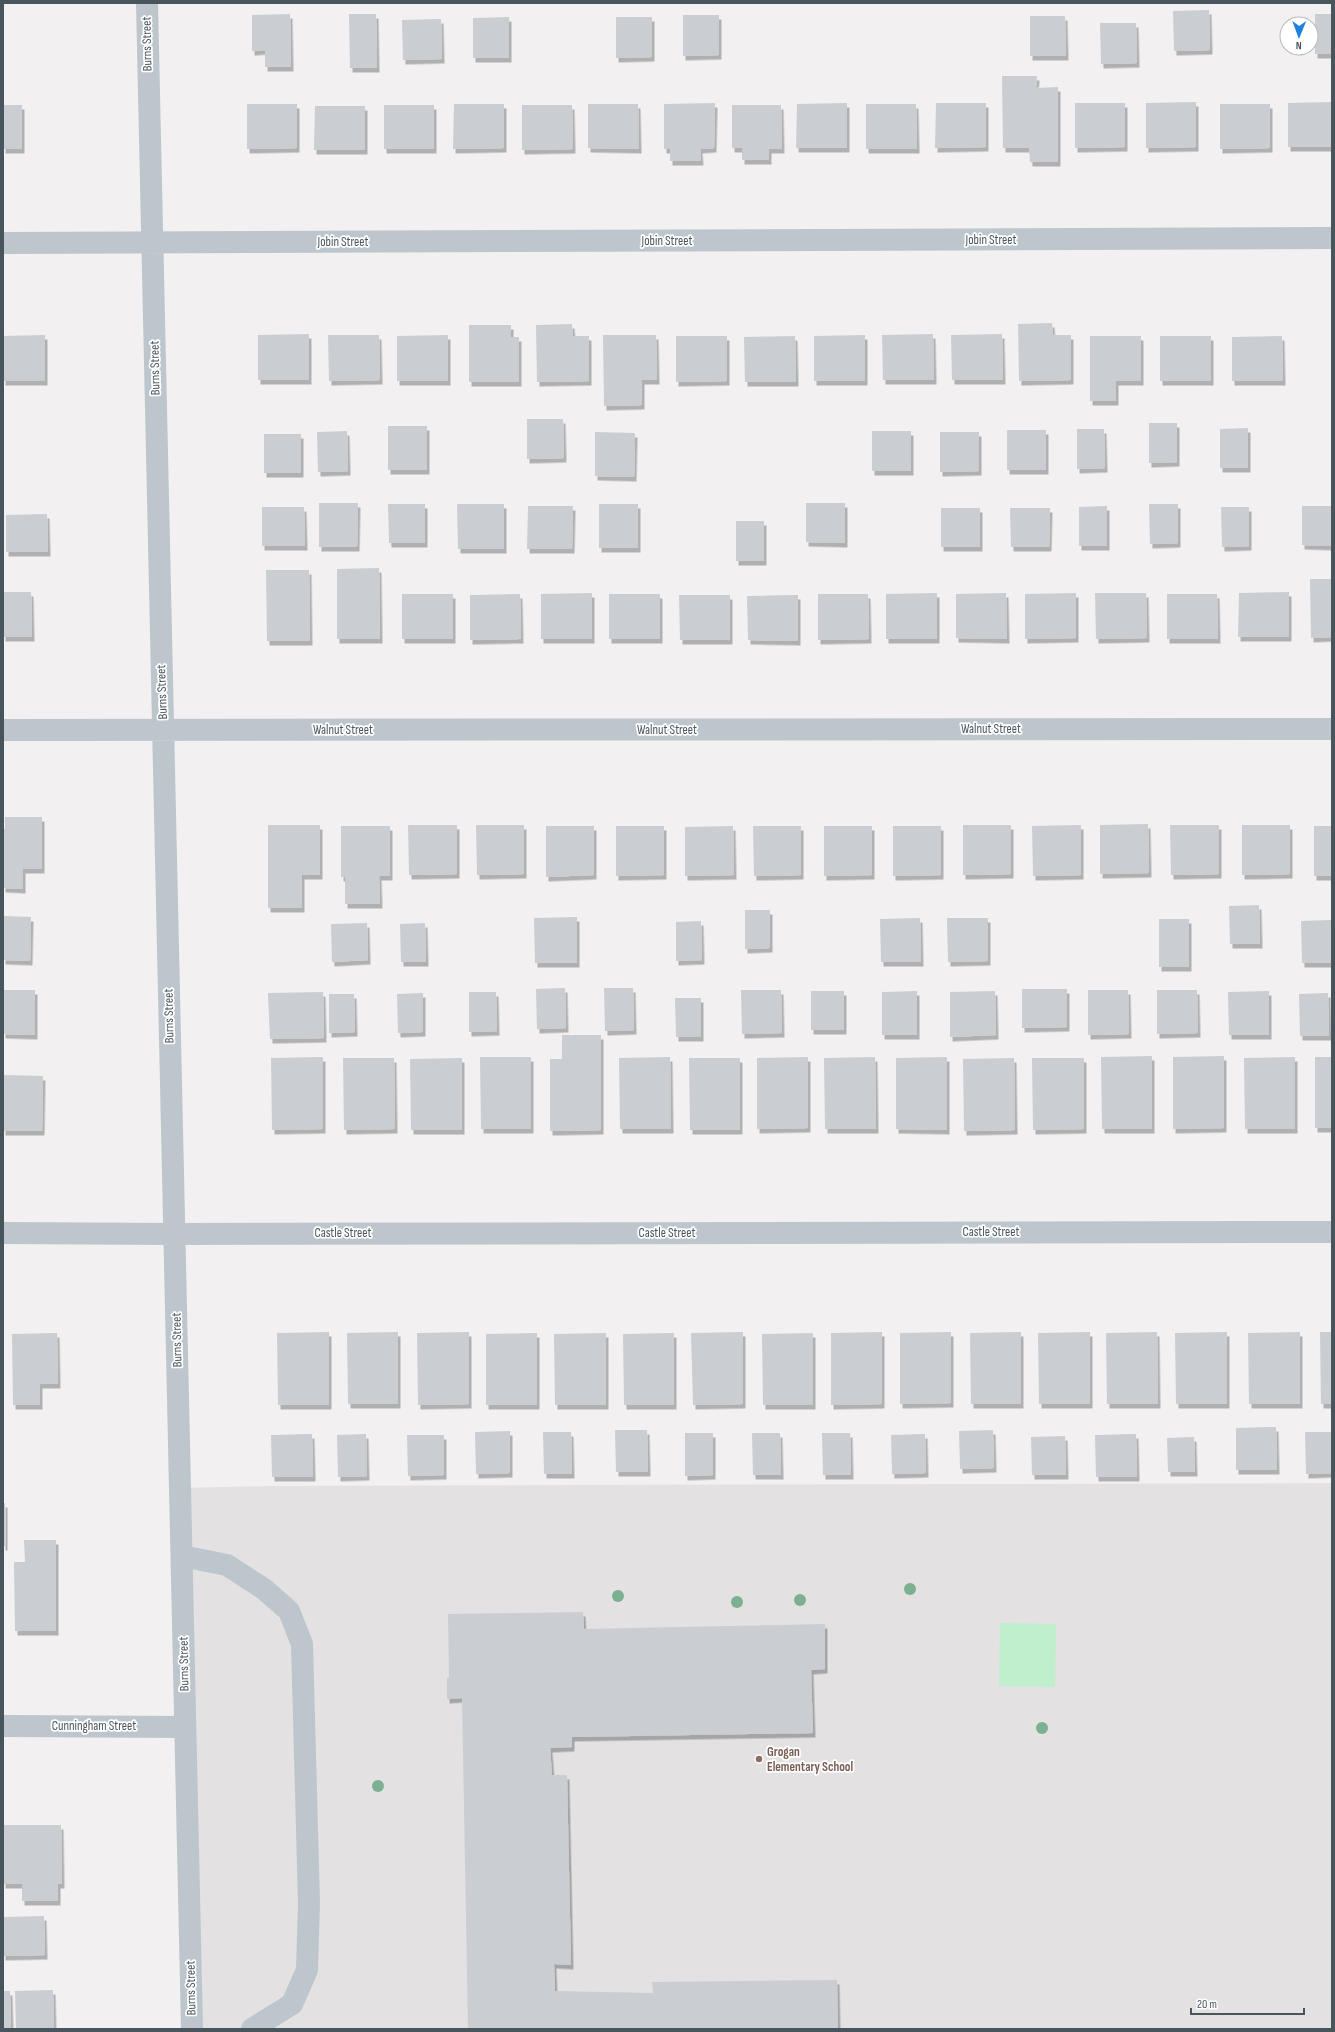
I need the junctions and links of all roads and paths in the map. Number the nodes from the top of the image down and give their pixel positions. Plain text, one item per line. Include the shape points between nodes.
1 (147, 3) edge
2 (1332, 238) edge
3 (3, 243) edge
4 (152, 243) junction
5 (1332, 729) edge
6 (3, 730) edge
7 (163, 730) junction
8 (1332, 1232) edge
9 (3, 1233) edge
10 (174, 1234) junction
11 (182, 1556) junction
12 (3, 1726) edge
13 (185, 1727) junction
14 (192, 2029) edge
15 (252, 2029) edge

1 - 4 street, Burns Street
2 - 4 street, Jobin Street
3 - 4 street, Jobin Street
4 - 7 street, Burns Street
5 - 7 street, Walnut Street
6 - 7 street, Walnut Street
7 - 10 street, Burns Street
8 - 10 street, Castle Street
9 - 10 street, Castle Street
10 - 11 street, Burns Street
11 - 13 street, Burns Street
11 - 15 street via 227,1565 264,1589 289,1611 302,1644 309,1903 307,1970 292,2004
12 - 13 street, Cunningham Street
13 - 14 street, Burns Street

